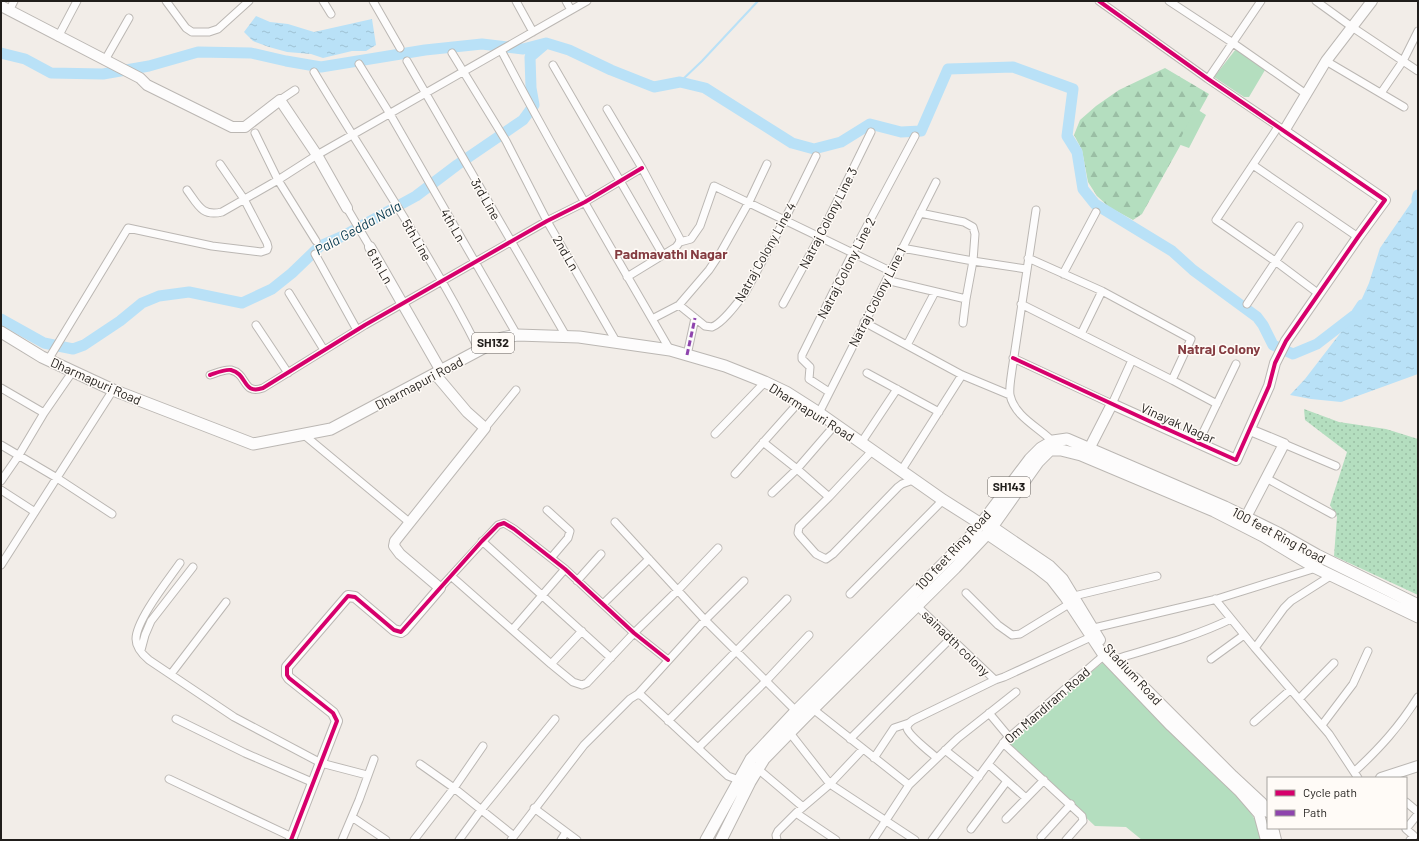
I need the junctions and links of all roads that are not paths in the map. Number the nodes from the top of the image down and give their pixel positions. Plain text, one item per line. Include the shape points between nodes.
1 (14, 1) edge
2 (77, 1) edge
3 (166, 1) edge
4 (249, 1) edge
5 (324, 1) edge
6 (373, 1) edge
7 (516, 1) edge
8 (566, 1) edge
9 (587, 1) edge
10 (1099, 1) edge
11 (1170, 1) edge
12 (1316, 1) edge
13 (1372, 1) edge
14 (1258, 2) edge
15 (5, 9) edge
16 (571, 10) junction
17 (331, 14) dead end
18 (128, 18) dead end
19 (1352, 27) junction
20 (1418, 31) edge
21 (534, 32) junction
22 (58, 37) junction
23 (1415, 42) edge
24 (1233, 43) junction
25 (400, 48) dead end
26 (501, 50) junction
27 (452, 53) dead end
28 (105, 60) junction
29 (407, 61) dead end
30 (1326, 61) junction
31 (1403, 61) junction
32 (359, 64) dead end
33 (553, 65) dead end
34 (1418, 71) edge
35 (314, 72) dead end
36 (464, 72) junction
37 (1208, 79) junction
38 (295, 90) dead end
39 (425, 93) junction
40 (1381, 93) junction
41 (1306, 94) junction
42 (280, 100) junction
43 (1404, 107) dead end
44 (607, 109) dead end
45 (390, 114) junction
46 (1281, 129) junction
47 (255, 132) dead end
48 (871, 132) dead end
49 (352, 135) junction
50 (915, 136) dead end
51 (317, 155) junction
52 (816, 156) dead end
53 (220, 164) dead end
54 (767, 164) dead end
55 (1253, 165) junction
56 (642, 168) junction
57 (278, 180) junction
58 (620, 181) junction
59 (936, 182) dead end
60 (187, 190) dead end
61 (244, 199) junction
62 (585, 202) junction
63 (749, 202) junction
64 (347, 208) joint
65 (1036, 210) dead end
66 (1096, 212) dead end
67 (920, 213) junction
68 (785, 219) junction
69 (547, 221) junction
70 (1299, 226) dead end
71 (820, 236) junction
72 (1358, 237) junction
73 (316, 241) dead end
74 (511, 241) junction
75 (680, 242) junction
76 (370, 247) joint
77 (902, 248) junction
78 (853, 252) junction
79 (315, 254) dead end
80 (663, 255) junction
81 (1028, 258) junction
82 (973, 261) junction
83 (1275, 261) junction
84 (475, 262) junction
85 (1026, 269) junction
86 (890, 270) junction
87 (1063, 274) junction
88 (627, 277) junction
89 (886, 280) junction
90 (441, 282) junction
91 (1102, 291) junction
92 (935, 292) junction
93 (289, 293) dead end
94 (1319, 294) junction
95 (966, 299) junction
96 (402, 304) junction
97 (783, 304) dead end
98 (1021, 304) junction
99 (1247, 304) dead end
100 (679, 305) junction
101 (695, 318) junction
102 (652, 319) junction
103 (864, 322) junction
104 (963, 323) dead end
105 (256, 325) dead end
106 (357, 330) junction
107 (1, 332) edge
108 (1081, 334) junction
109 (517, 335) junction
110 (566, 336) junction
111 (617, 343) junction
112 (907, 345) junction
113 (324, 350) junction
114 (479, 350) junction
115 (670, 350) junction
116 (687, 355) junction
117 (1013, 358) junction
118 (48, 360) junction
119 (1132, 360) junction
120 (1236, 364) dead end
121 (73, 371) junction
122 (288, 372) junction
123 (438, 372) junction
124 (867, 373) dead end
125 (210, 374) dead end
126 (962, 375) junction
127 (1172, 380) junction
128 (765, 382) junction
129 (1, 388) edge
130 (897, 389) junction
131 (113, 390) junction
132 (516, 390) dead end
133 (829, 392) junction
134 (1010, 395) junction
135 (800, 401) junction
136 (1112, 404) junction
137 (1217, 404) junction
138 (939, 412) junction
139 (44, 413) junction
140 (819, 413) junction
141 (835, 425) junction
142 (485, 428) junction
143 (1250, 430) junction
144 (303, 434) junction
145 (715, 434) dead end
146 (1053, 441) junction
147 (763, 442) junction
148 (861, 443) junction
149 (1198, 443) junction
150 (1284, 444) junction
151 (1, 445) edge
152 (1089, 449) junction
153 (1061, 450) junction
154 (872, 451) junction
155 (19, 455) junction
156 (1336, 466) dead end
157 (797, 469) junction
158 (901, 471) junction
159 (735, 474) dead end
160 (56, 478) junction
161 (1266, 478) junction
162 (914, 480) junction
163 (1, 481) edge
164 (1, 490) edge
165 (772, 493) dead end
166 (829, 497) junction
167 (943, 500) junction
168 (547, 510) dead end
169 (35, 512) junction
170 (112, 514) dead end
171 (1332, 514) dead end
172 (1244, 521) junction
173 (409, 522) junction
174 (615, 522) dead end
175 (984, 527) junction
176 (482, 541) junction
177 (718, 548) dead end
178 (601, 554) dead end
179 (551, 558) junction
180 (649, 559) junction
181 (180, 563) dead end
182 (1, 566) edge
183 (192, 567) dead end
184 (1316, 568) junction
185 (565, 569) junction
186 (1332, 575) junction
187 (451, 576) junction
188 (1157, 576) dead end
189 (577, 581) junction
190 (744, 581) dead end
191 (440, 588) junction
192 (678, 590) junction
193 (966, 593) dead end
194 (850, 594) dead end
195 (542, 595) junction
196 (787, 599) dead end
197 (1215, 599) junction
198 (1072, 600) junction
199 (226, 602) dead end
200 (603, 604) junction
201 (1418, 605) edge
202 (918, 606) junction
203 (1418, 617) edge
204 (1231, 619) junction
205 (705, 620) junction
206 (513, 629) junction
207 (582, 631) junction
208 (1092, 632) junction
209 (634, 633) junction
210 (809, 635) dead end
211 (1244, 635) junction
212 (951, 638) junction
213 (1254, 648) junction
214 (141, 650) junction
215 (736, 651) junction
216 (1368, 652) dead end
217 (1110, 655) junction
218 (611, 658) junction
219 (1211, 658) dead end
220 (668, 660) junction
221 (1334, 663) dead end
222 (551, 664) junction
223 (171, 674) junction
224 (995, 680) junction
225 (766, 681) junction
226 (1290, 690) junction
227 (1016, 692) dead end
228 (638, 694) junction
229 (1418, 697) edge
230 (1299, 699) junction
231 (813, 709) junction
232 (989, 713) junction
233 (800, 715) junction
234 (176, 719) dead end
235 (555, 719) dead end
236 (668, 721) junction
237 (1254, 722) dead end
238 (909, 723) junction
239 (1322, 725) junction
240 (790, 733) junction
241 (1010, 737) junction
242 (850, 739) junction
243 (1003, 743) junction
244 (484, 746) dead end
245 (698, 748) junction
246 (863, 749) junction
247 (945, 750) junction
248 (874, 758) junction
249 (937, 758) junction
250 (374, 759) dead end
251 (321, 763) junction
252 (420, 764) dead end
253 (988, 764) junction
254 (1418, 766) edge
255 (758, 769) junction
256 (367, 775) junction
257 (1356, 775) edge
258 (979, 777) junction
259 (1384, 777) edge
260 (169, 779) dead end
261 (739, 780) junction
262 (1044, 780) junction
263 (1007, 781) junction
264 (314, 783) junction
265 (830, 784) junction
266 (909, 786) junction
267 (454, 788) junction
268 (1026, 798) junction
269 (1407, 803) edge
270 (1071, 804) junction
271 (803, 807) junction
272 (534, 808) junction
273 (481, 810) junction
274 (796, 813) junction
275 (1418, 813) edge
276 (1265, 815) edge
277 (352, 817) junction
278 (887, 820) junction
279 (1006, 820) dead end
280 (1407, 828) edge
281 (971, 829) dead end
282 (1273, 829) edge
283 (1406, 829) edge
284 (566, 832) junction
285 (1041, 837) dead end
286 (512, 838) edge
287 (291, 839) edge
288 (342, 840) edge
289 (386, 840) edge
290 (414, 840) edge
291 (459, 840) edge
292 (561, 840) edge
293 (577, 840) edge
294 (706, 840) edge
295 (721, 840) edge
296 (777, 840) edge
297 (836, 840) edge
298 (873, 840) edge
299 (915, 840) edge
300 (932, 840) edge
301 (1066, 840) edge
302 (1266, 840) edge
303 (1276, 840) edge
304 (1410, 840) edge

1 - 15 street
2 - 22 street
3 - 4 street via 186,28 192,32 210,32 218,29
5 - 17 street
6 - 25 street
7 - 21 street
8 - 16 street
9 - 16 street
10 - 37 street
11 - 24 street
12 - 19 street
13 - 19 street
14 - 24 street
15 - 22 street
16 - 21 street
18 - 28 street
19 - 30 street
19 - 31 street
20 - 23 street
21 - 26 street
22 - 28 street
23 - 31 street
24 - 37 street
24 - 41 street
26 - 36 street
26 - 62 street
27 - 36 street, 2nd Ln
28 - 42 street via 140,78 151,79 234,122 237,126 245,127
29 - 39 street, 3rd Line
30 - 40 street
30 - 41 street
31 - 34 street
31 - 40 street
32 - 45 street, 4th Ln
33 - 58 street
35 - 49 street, 5th Line
36 - 39 street
36 - 69 street, 2nd Ln via 506,141
37 - 46 street
38 - 42 street
39 - 45 street
39 - 74 street, 3rd Line
40 - 43 street
41 - 46 street
42 - 51 street, 6 th Ln
44 - 56 street
45 - 49 street
45 - 84 street, 4th Ln
46 - 55 street
46 - 72 street via 1385,200
47 - 57 street
48 - 71 street, Natraj Colony Line 3
49 - 51 street
49 - 90 street, 5th Line via 415,235
50 - 78 street, Natraj Colony Line 2
51 - 57 street
51 - 64 street, 6 th Ln
52 - 68 street, Natraj Colony Line 4
53 - 61 street
54 - 63 street
55 - 72 street
55 - 83 street via 1216,220
56 - 58 street
56 - 75 street via 678,233
57 - 61 street
57 - 73 street
58 - 62 street
58 - 80 street
59 - 67 street, Natraj Colony Line 1
60 - 61 street via 201,208 213,214 222,212
61 - 118 street via 267,243 267,250 262,252 212,246 128,228
62 - 69 street
62 - 88 street
63 - 68 street
63 - 75 street via 714,186 700,226 691,239
63 - 100 street via 717,258
64 - 76 street, 6 th Ln
65 - 81 street
66 - 87 street
67 - 77 street, Natraj Colony Line 1
67 - 82 street via 964,222 973,227
68 - 71 street
68 - 101 street, Natraj Colony Line 4 via 739,302 715,326 705,326
69 - 74 street
69 - 111 street, 2nd Ln
70 - 83 street
71 - 78 street
71 - 97 street, Natraj Colony Line 3
72 - 94 street
74 - 84 street
74 - 110 street, 3rd Line
75 - 80 street
76 - 96 street, 6 th Ln
77 - 82 street
77 - 86 street, Natraj Colony Line 1
78 - 86 street
78 - 133 street, Natraj Colony Line 2 via 802,355 802,359 810,367 809,379
79 - 106 street
80 - 88 street
81 - 85 street
81 - 87 street
82 - 85 street
82 - 95 street
83 - 94 street
83 - 99 street
84 - 90 street
84 - 109 street, 4th Ln
85 - 98 street
86 - 89 street, Natraj Colony Line 1
87 - 91 street
88 - 102 street
89 - 92 street
89 - 103 street, Natraj Colony Line 1
90 - 96 street
90 - 114 street, 5th Line
91 - 108 street
91 - 127 street via 1191,339
92 - 95 street
92 - 112 street
93 - 113 street
94 - 143 street via 1286,341
95 - 104 street
96 - 106 street
96 - 123 street, 6 th Ln
98 - 108 street
98 - 117 street
100 - 101 street, Natraj Colony Line 4
100 - 102 street
101 - 116 street
102 - 115 street
103 - 112 street
103 - 133 street, Natraj Colony Line 1
105 - 122 street
106 - 113 street
107 - 118 main road, Dharmapuri Road / SH132
108 - 119 street
109 - 110 main road, Dharmapuri Road / SH132
109 - 114 main road, Dharmapuri Road / SH132 via 502,338
110 - 111 main road, Dharmapuri Road / SH132
111 - 115 main road, Dharmapuri Road / SH132
112 - 126 street
113 - 122 street
114 - 123 main road, Dharmapuri Road / SH132
115 - 116 main road, Dharmapuri Road / SH132
116 - 128 main road, Dharmapuri Road / SH132 via 725,366
117 - 134 street
117 - 136 street
118 - 121 main road, Dharmapuri Road / SH132
119 - 127 street
119 - 136 street
120 - 137 street
121 - 131 main road, Dharmapuri Road / SH132
121 - 139 street
122 - 125 street via 263,388 254,390 233,371
123 - 142 street, 6 th Ln via 467,412
123 - 144 main road, Dharmapuri Road / SH132 via 331,429
124 - 130 street
126 - 134 street
126 - 138 street
127 - 137 street
128 - 135 main road, Dharmapuri Road / SH132
128 - 145 street
129 - 139 street
130 - 138 street
130 - 148 street
131 - 144 main road, Dharmapuri Road / SH132 via 252,444
131 - 160 street
132 - 142 street
133 - 140 street, Natraj Colony Line 1
134 - 146 street via 1026,419
135 - 140 main road, Dharmapuri Road / SH132
135 - 147 street
136 - 149 street, Vinayak Nagar
136 - 152 street
137 - 149 street
138 - 158 street
139 - 155 street
140 - 141 main road, Dharmapuri Road / SH132
141 - 148 main road, Dharmapuri Road / SH132
141 - 157 street
142 - 173 street
143 - 149 street, Vinayak Nagar via 1236,460
143 - 150 street
144 - 173 street
146 - 152 main road, 100 feet Ring Road via 1067,440
146 - 153 street
146 - 175 main road, 100 feet Ring Road / SH143 via 1030,459
147 - 157 street
147 - 159 street
148 - 154 main road, Dharmapuri Road / SH132
150 - 156 street
150 - 161 street
151 - 155 street
152 - 172 main road, 100 feet Ring Road via 1225,506
153 - 172 main road, 100 feet Ring Road via 1082,454 1214,511
153 - 175 main road, 100 feet Ring Road / SH143 via 1050,450
154 - 158 main road, Dharmapuri Road / SH132
154 - 166 street
155 - 160 street
155 - 163 street
157 - 165 street
157 - 166 street
158 - 162 main road, Dharmapuri Road / SH132
160 - 169 street
160 - 170 street
161 - 171 street
161 - 172 street
162 - 166 street via 898,487 826,559 816,554 798,530
162 - 167 main road, Dharmapuri Road / SH132
164 - 169 street
167 - 175 main road, Dharmapuri Road / SH132
167 - 194 street
168 - 179 street via 570,532
169 - 182 street
172 - 184 main road, 100 feet Ring Road via 1263,536
172 - 201 main road, 100 feet Ring Road
173 - 191 street via 394,546
174 - 180 street
175 - 198 street, Stadium Road via 1051,579
175 - 202 main road, 100 feet Ring Road / SH143
175 - 233 main road, 100 feet Ring Road / SH143
176 - 179 street via 498,525 504,523
176 - 187 street
176 - 195 street
177 - 192 street
178 - 189 street
179 - 185 street
180 - 192 street
180 - 200 street
181 - 214 street via 149,608 138,631 137,644
183 - 214 street via 151,621
184 - 186 main road, 100 feet Ring Road
184 - 197 street
185 - 189 street
185 - 195 street
186 - 203 main road, 100 feet Ring Road
186 - 213 street via 1284,608
187 - 191 street
187 - 206 street
188 - 198 street
189 - 200 street
190 - 205 street
191 - 251 street via 401,632 394,630 355,597 348,596 290,663 286,670 289,678 333,713 337,721
192 - 205 street
192 - 209 street
193 - 198 street via 998,625 1012,635 1020,634
195 - 206 street
195 - 207 street
196 - 215 street
197 - 204 street
197 - 208 street
198 - 208 street, Stadium Road
199 - 223 street
200 - 209 street
202 - 212 street, sainadth colony
202 - 231 main road, 100 feet Ring Road / SH143
204 - 211 street
204 - 217 street via 1209,630 1178,640
205 - 215 street
205 - 220 street
206 - 222 street
207 - 218 street
207 - 222 street
208 - 217 street, Stadium Road
208 - 224 street
209 - 218 street
209 - 220 street
210 - 225 street
211 - 213 street
211 - 219 street
212 - 224 street, sainadth colony
212 - 242 street
213 - 226 street
214 - 223 street via 148,660
215 - 225 street
215 - 236 street
216 - 239 street via 1353,684
217 - 241 street, Om Mandiram Road
217 - 276 street, Stadium Road via 1171,726
218 - 222 street via 582,685 573,682
220 - 228 street
221 - 230 street
223 - 251 street via 234,717
224 - 238 street
225 - 233 street
225 - 245 street
226 - 230 street
226 - 237 street
227 - 232 street
228 - 236 street
228 - 272 street via 584,745
229 - 257 street
230 - 239 street
231 - 233 main road, 100 feet Ring Road / SH143
231 - 242 street
232 - 241 street
232 - 247 street
233 - 240 main road, 100 feet Ring Road / SH143
233 - 261 main road, 100 feet Ring Road / SH143 via 751,759
234 - 264 street
235 - 273 street
236 - 245 street
238 - 248 street via 894,728
238 - 249 street via 907,727 912,736
239 - 257 street
240 - 255 main road, 100 feet Ring Road / SH143 via 764,759
240 - 265 street
241 - 243 street, Om Mandiram Road
242 - 246 street
243 - 253 street, Om Mandiram Road
243 - 262 street
244 - 267 street
245 - 261 street via 728,776
246 - 248 street
246 - 265 street
247 - 249 street
247 - 258 street
248 - 266 street
249 - 266 street
250 - 256 street
251 - 256 street
251 - 264 street
252 - 267 street
253 - 258 street, Om Mandiram Road
253 - 263 street
254 - 259 street
255 - 271 street
255 - 295 main road, 100 feet Ring Road / SH143
256 - 277 street
258 - 300 street, Om Mandiram Road
260 - 287 street
261 - 294 main road, 100 feet Ring Road / SH143
262 - 268 street
262 - 270 street
263 - 268 street
263 - 281 street
264 - 287 street
265 - 271 street
265 - 278 street
266 - 278 street
267 - 273 street
267 - 290 street
268 - 279 street
269 - 275 street
270 - 285 street
270 - 301 street via 1083,818
271 - 274 street
272 - 284 street
272 - 286 street
273 - 286 street
273 - 291 street
274 - 296 street via 778,831
274 - 297 street
275 - 280 street
276 - 302 street, Stadium Road
277 - 288 street
277 - 289 street
278 - 298 street
278 - 299 street
282 - 303 street
283 - 304 street via 1414,836
284 - 292 street
284 - 293 street

